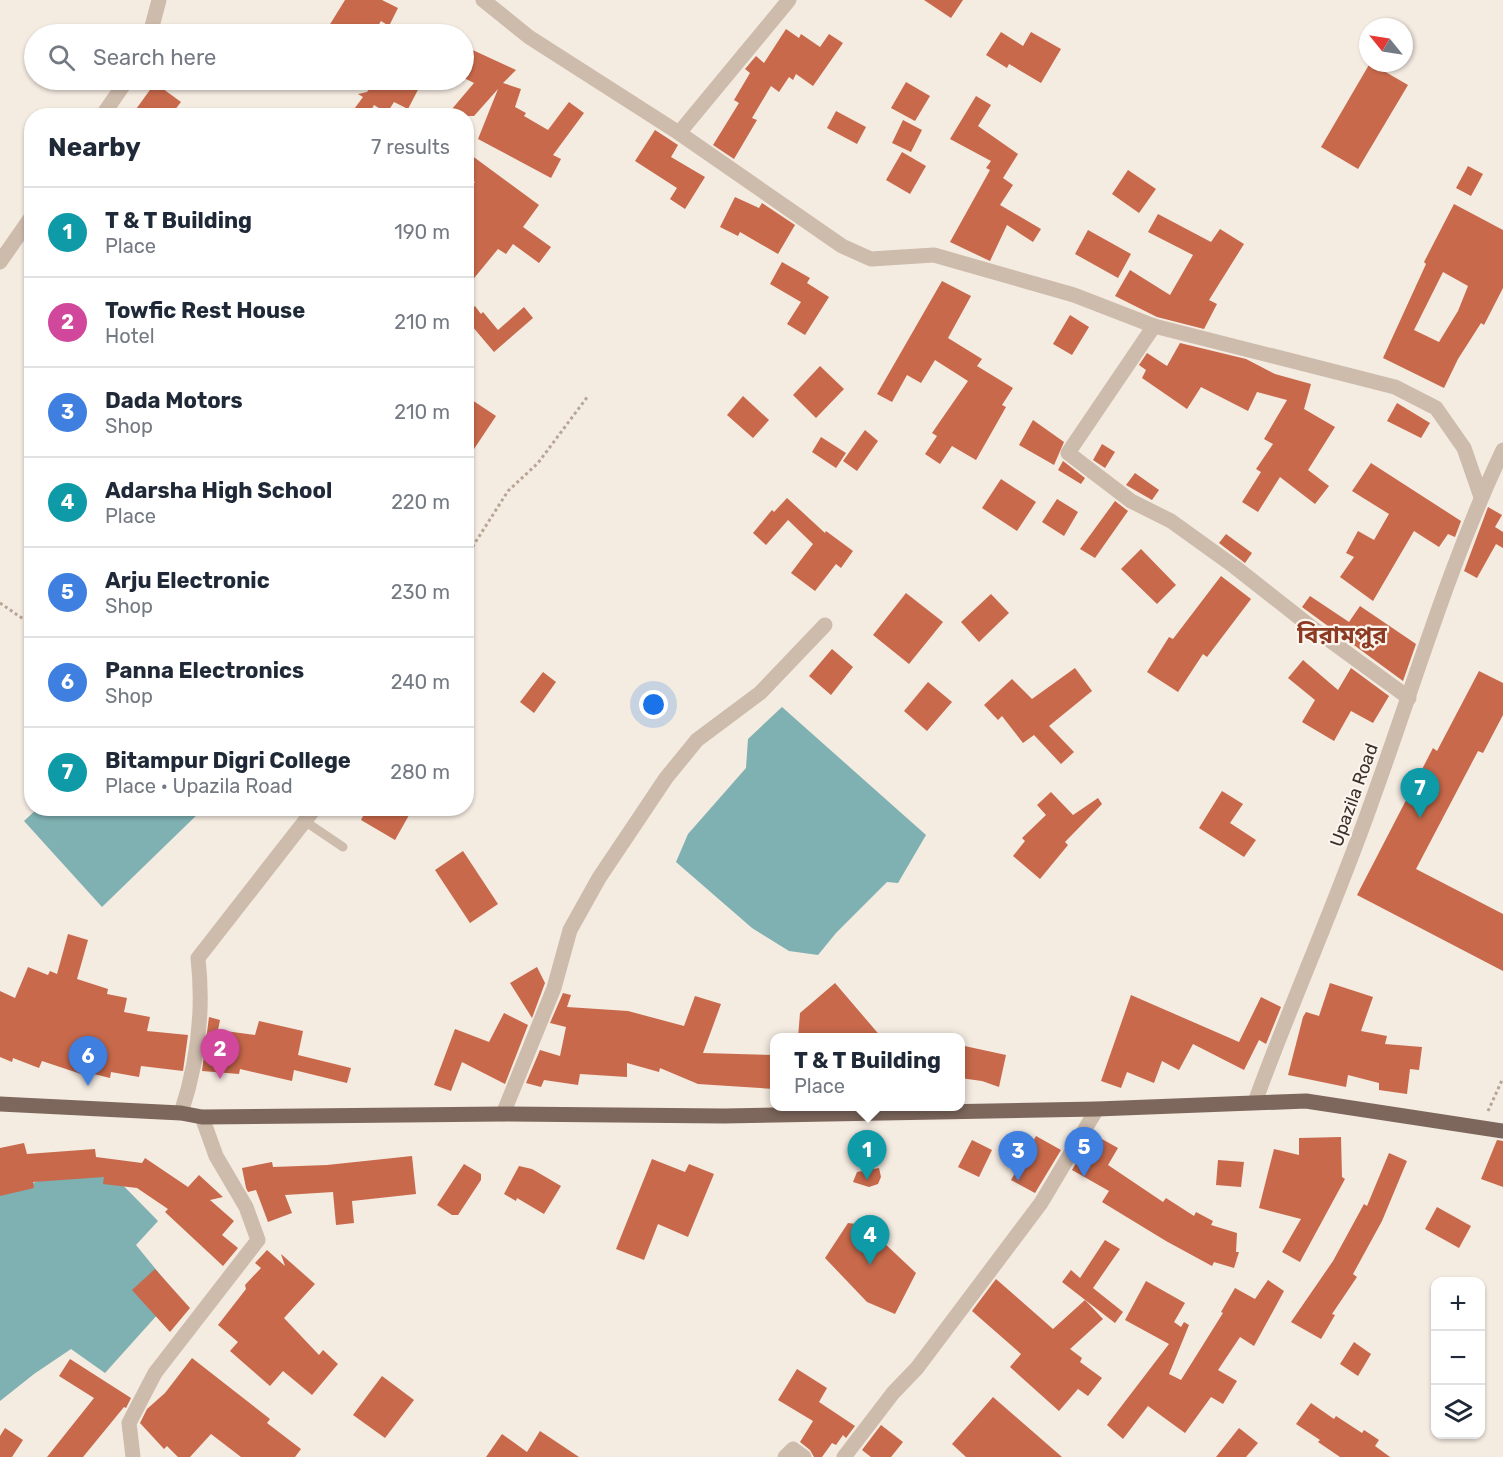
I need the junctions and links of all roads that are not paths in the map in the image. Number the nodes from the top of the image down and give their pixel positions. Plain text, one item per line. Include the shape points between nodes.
1 (159, 0) edge
2 (483, 0) edge
3 (789, 0) edge
4 (153, 24) edge
5 (120, 90) edge
6 (108, 108) edge
7 (679, 133) junction
8 (24, 228) edge
9 (0, 262) edge
10 (1154, 326) junction
11 (1503, 450) edge
12 (1481, 497) junction
13 (825, 626) dead end
14 (1409, 698) junction
15 (310, 816) edge
16 (306, 822) junction
17 (343, 847) dead end
18 (1255, 1102) junction
19 (0, 1104) edge
20 (1097, 1109) junction
21 (182, 1113) junction
22 (504, 1114) junction
23 (202, 1117) junction
24 (1503, 1131) edge
25 (133, 1457) edge
26 (785, 1457) edge
27 (804, 1457) edge
28 (844, 1457) edge

1 - 4 street
2 - 7 street via 529,37
3 - 7 street
5 - 6 street
7 - 10 street via 842,246 871,259 934,255 1074,295
8 - 9 street
10 - 12 street via 1359,376 1395,387 1436,408 1464,448
10 - 14 street via 1068,453 1131,501 1171,521 1236,567
11 - 12 street, Upazila Road
12 - 14 street, Upazila Road
13 - 22 street via 760,693 697,740 666,778 599,878 570,930 554,988
14 - 18 street, Upazila Road via 1349,866
15 - 16 street
16 - 17 lane
16 - 21 street via 198,958 200,1027
18 - 20 main road
18 - 24 main road via 1306,1101
19 - 21 main road
20 - 22 main road via 724,1116
20 - 28 street via 1041,1203 917,1368
21 - 23 main road
22 - 23 main road
23 - 25 street via 216,1156 246,1207 258,1240 155,1373 129,1423
26 - 27 street via 793,1449

